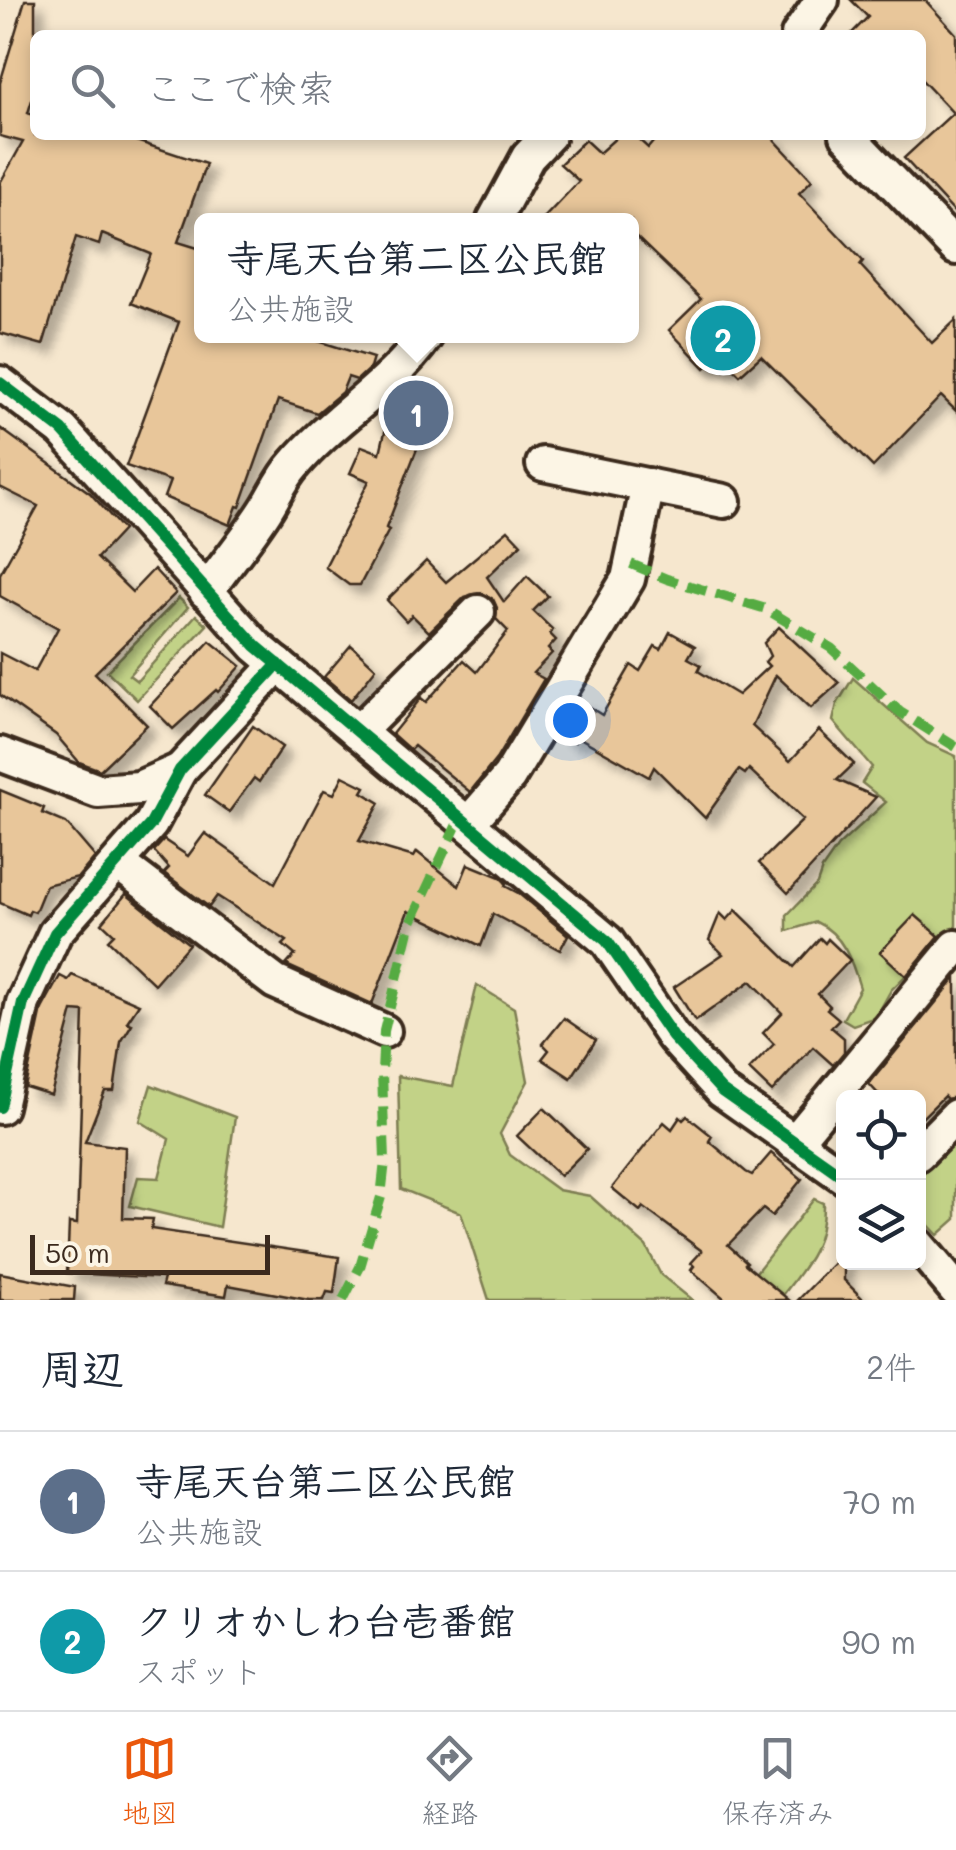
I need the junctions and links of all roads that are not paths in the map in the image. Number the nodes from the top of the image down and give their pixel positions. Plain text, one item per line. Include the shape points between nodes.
1 (822, 0) edge
2 (801, 30) edge
3 (544, 140) edge
4 (852, 140) edge
5 (498, 213) edge
6 (956, 248) edge
7 (420, 343) edge
8 (0, 383) edge
9 (543, 464) dead end
10 (648, 485) junction
11 (724, 500) dead end
12 (206, 592) junction
13 (478, 612) dead end
14 (278, 664) junction
15 (358, 732) junction
16 (0, 754) edge
17 (180, 770) junction
18 (468, 824) junction
19 (118, 863) junction
20 (956, 947) edge
21 (384, 1031) dead end
22 (0, 1108) edge
23 (956, 1116) edge
24 (794, 1144) junction
25 (926, 1146) edge
26 (836, 1172) edge
27 (926, 1254) edge
28 (956, 1290) edge

1 - 2 street
3 - 5 street
4 - 6 street
7 - 12 street via 291,468
8 - 12 street via 62,430
9 - 10 street
10 - 11 street
10 - 18 street via 628,579 509,777
12 - 14 street
13 - 15 street
14 - 15 street
14 - 17 street
15 - 18 street
16 - 17 street via 98,790 140,788
17 - 19 street via 151,824
18 - 24 street via 608,941 697,1066
19 - 21 street via 275,982
19 - 22 street via 55,933 23,1003
20 - 24 street
23 - 25 street
24 - 26 street
27 - 28 street

